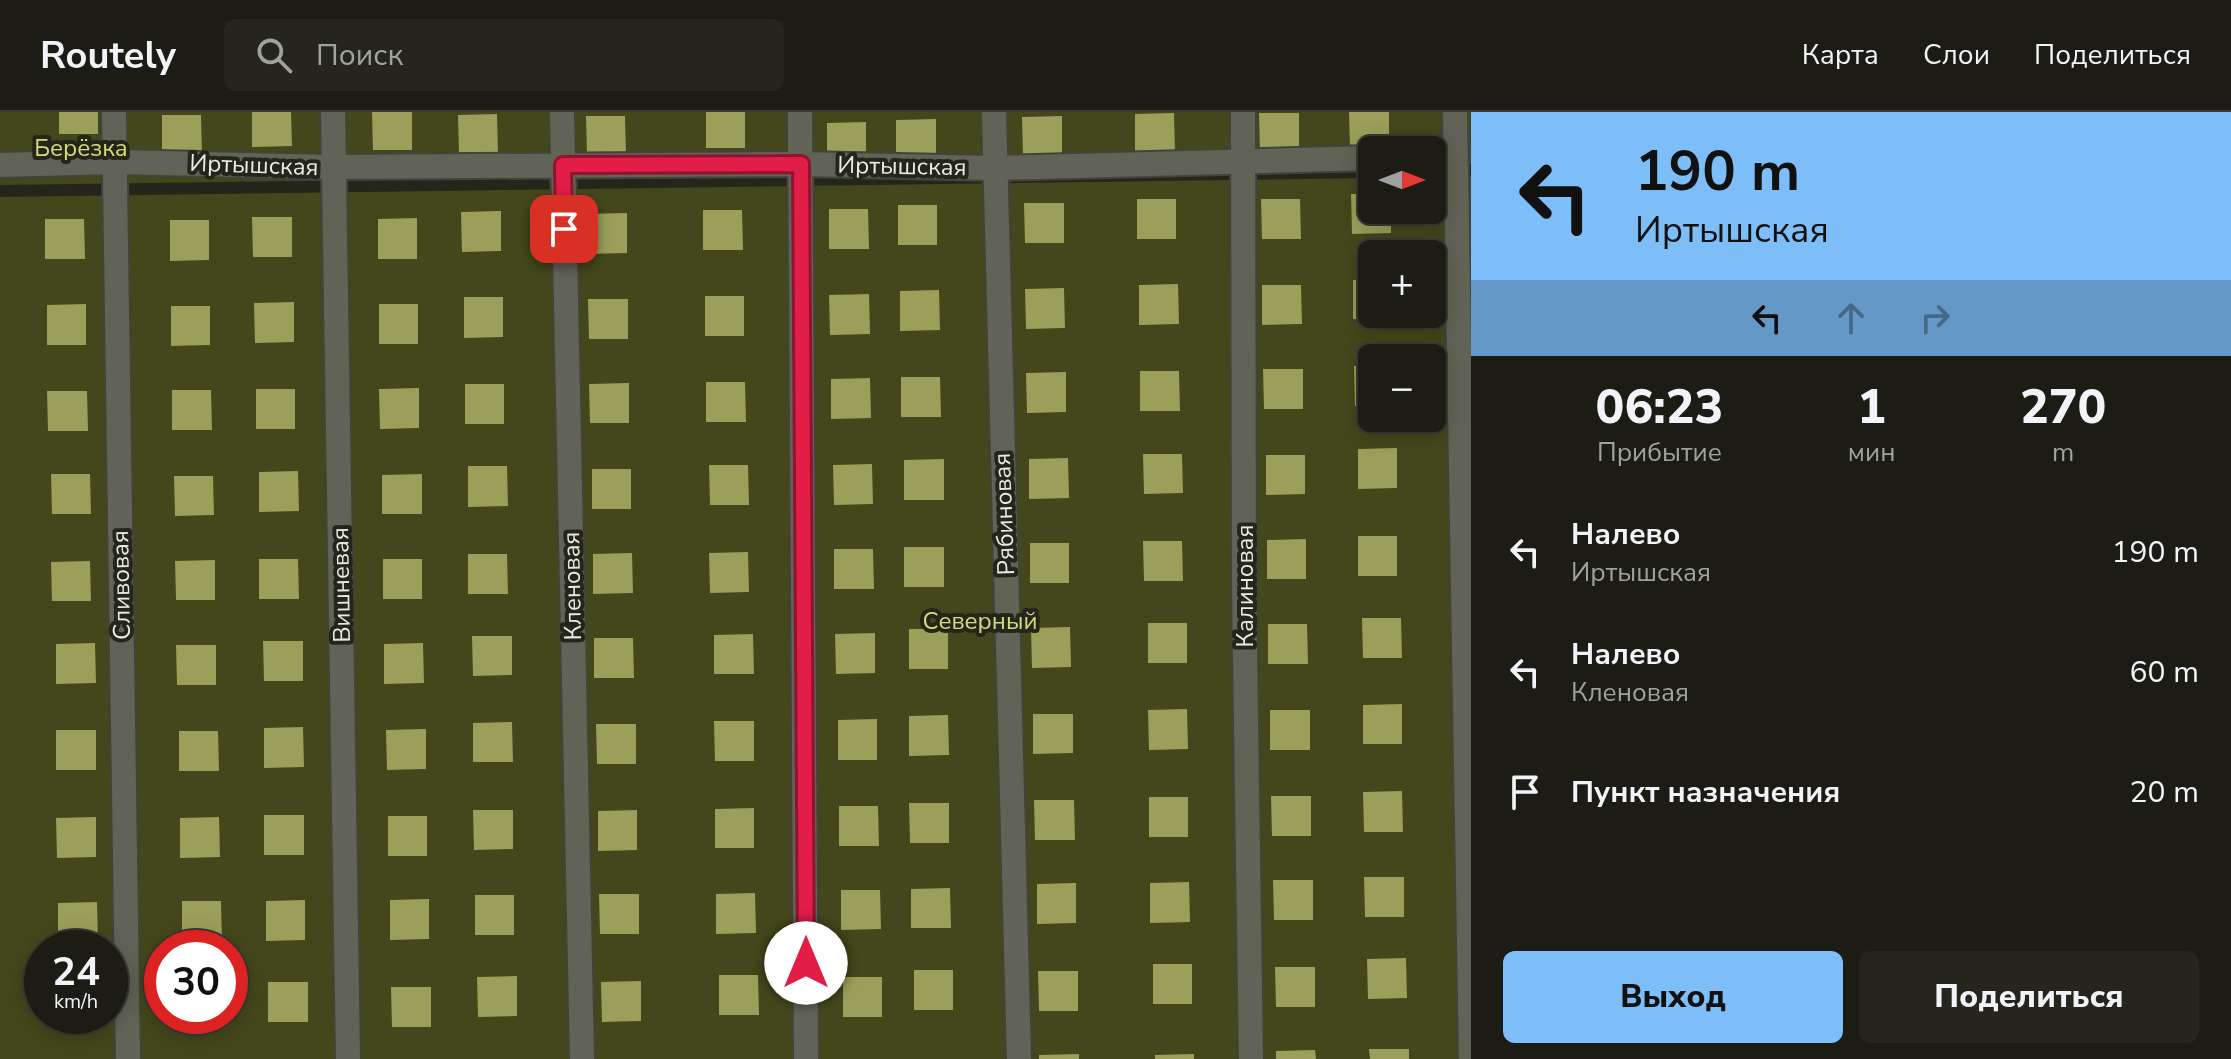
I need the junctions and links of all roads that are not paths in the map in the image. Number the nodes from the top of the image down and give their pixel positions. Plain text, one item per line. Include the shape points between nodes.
1 (114, 112) edge
2 (333, 112) edge
3 (562, 112) edge
4 (800, 112) edge
5 (994, 112) edge
6 (1243, 112) edge
7 (1455, 112) edge
8 (1453, 157) edge
9 (1358, 158) edge
10 (1245, 159) junction
11 (115, 162) junction
12 (801, 164) junction
13 (0, 165) edge
14 (563, 165) junction
15 (334, 167) junction
16 (994, 168) junction
17 (128, 1059) edge
18 (348, 1059) edge
19 (582, 1059) edge
20 (806, 1059) edge
21 (1019, 1059) edge
22 (1251, 1059) edge
23 (1471, 1059) edge

1 - 11 street, Сливовая
2 - 15 street, Вишневая
3 - 14 street, Кленовая
4 - 12 street
5 - 16 street, Рябиновая
6 - 10 street, Калиновая
7 - 8 street
8 - 23 street
9 - 10 street, Иртышская
10 - 16 street, Иртышская
10 - 22 street, Калиновая
11 - 13 street, Иртышская
11 - 15 street, Иртышская
11 - 17 street, Сливовая
12 - 14 street, Иртышская
12 - 16 street, Иртышская
12 - 20 street
14 - 15 street, Иртышская
14 - 19 street, Кленовая
15 - 18 street, Вишневая
16 - 21 street, Рябиновая

